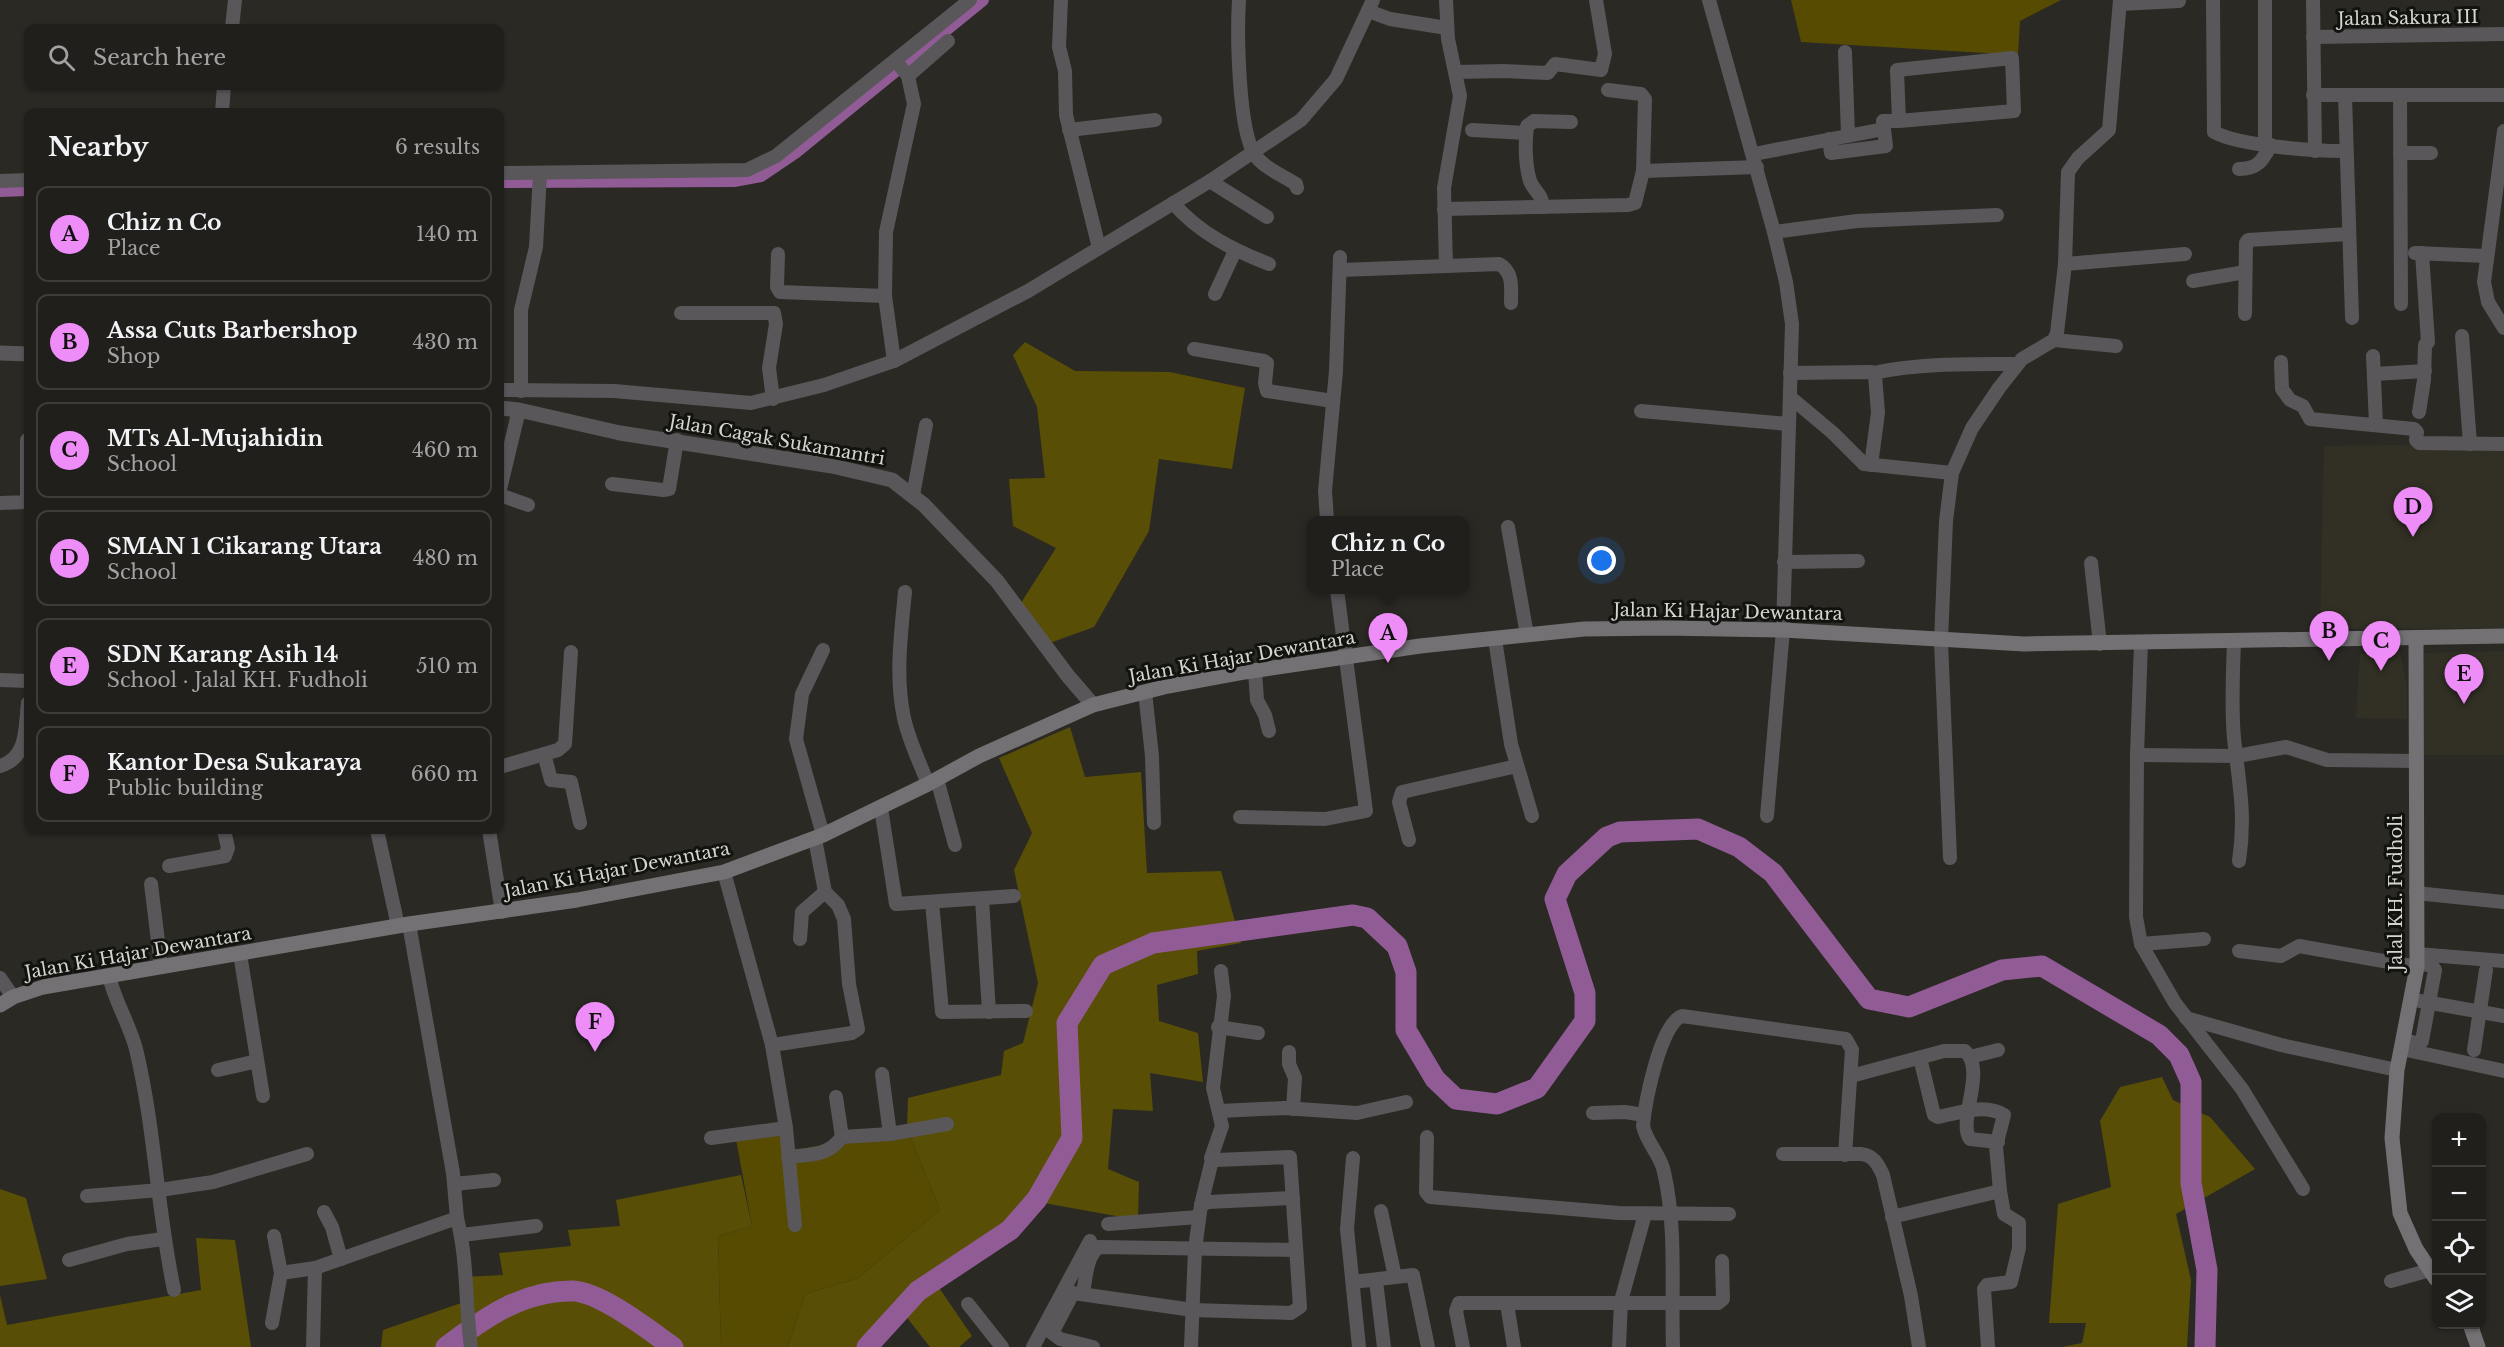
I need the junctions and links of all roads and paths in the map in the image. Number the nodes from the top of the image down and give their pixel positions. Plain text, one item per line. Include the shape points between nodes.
1 (235, 0) edge
2 (970, 0) edge
3 (1061, 0) edge
4 (1239, 0) edge
5 (1446, 0) edge
6 (1596, 0) edge
7 (1709, 0) edge
8 (2213, 0) edge
9 (2265, 0) edge
10 (2313, 0) edge
11 (2180, 1) edge
12 (2120, 2) edge
13 (1371, 5) edge
14 (232, 24) edge
15 (1447, 28) junction
16 (2504, 34) edge
17 (2313, 38) junction
18 (948, 41) dead end
19 (1845, 52) dead end
20 (902, 69) junction
21 (1456, 72) junction
22 (224, 90) edge
23 (1608, 90) dead end
24 (2313, 95) junction
25 (2345, 95) junction
26 (2400, 95) junction
27 (2504, 96) edge
28 (222, 108) edge
29 (1155, 120) dead end
30 (1899, 121) junction
31 (1571, 122) dead end
32 (1884, 129) junction
33 (1070, 130) junction
34 (1472, 130) dead end
35 (2504, 130) edge
36 (1526, 133) junction
37 (1848, 134) junction
38 (1829, 139) junction
39 (2268, 145) junction
40 (2315, 151) junction
41 (2346, 151) junction
42 (1254, 153) junction
43 (2400, 153) junction
44 (2431, 153) dead end
45 (1756, 161) junction
46 (2239, 169) dead end
47 (1642, 171) junction
48 (504, 174) edge
49 (540, 179) junction
50 (24, 180) edge
51 (0, 181) edge
52 (1210, 181) junction
53 (1297, 188) dead end
54 (1173, 203) junction
55 (1543, 207) junction
56 (1444, 209) junction
57 (1997, 215) dead end
58 (1266, 217) dead end
59 (1774, 232) junction
60 (2349, 234) junction
61 (1099, 248) junction
62 (1235, 251) junction
63 (2422, 253) junction
64 (778, 254) dead end
65 (2185, 254) dead end
66 (2401, 254) junction
67 (2486, 256) junction
68 (1269, 264) dead end
69 (2066, 264) junction
70 (1446, 266) junction
71 (2245, 272) junction
72 (2193, 281) dead end
73 (1215, 294) dead end
74 (885, 296) junction
75 (1511, 303) dead end
76 (2401, 304) dead end
77 (681, 313) dead end
78 (2245, 314) dead end
79 (2352, 318) dead end
80 (2504, 328) edge
81 (2462, 336) dead end
82 (2054, 340) junction
83 (2116, 346) dead end
84 (1194, 349) dead end
85 (0, 353) edge
86 (24, 354) edge
87 (2373, 356) dead end
88 (894, 361) junction
89 (2281, 362) dead end
90 (2017, 364) junction
91 (2425, 371) junction
92 (1790, 373) junction
93 (1873, 373) junction
94 (2374, 374) junction
95 (504, 390) edge
96 (521, 391) junction
97 (1790, 397) junction
98 (773, 399) junction
99 (1333, 401) junction
100 (504, 408) edge
101 (519, 410) junction
102 (1641, 411) dead end
103 (2419, 412) dead end
104 (1788, 424) junction
105 (926, 425) dead end
106 (2376, 425) junction
107 (677, 441) junction
108 (2470, 444) junction
109 (2504, 444) edge
110 (1871, 465) junction
111 (504, 472) edge
112 (1952, 473) junction
113 (612, 484) dead end
114 (914, 495) junction
115 (504, 496) edge
116 (0, 503) edge
117 (24, 503) edge
118 (528, 505) dead end
119 (1327, 516) edge
120 (1508, 527) dead end
121 (1858, 561) dead end
122 (1784, 562) junction
123 (2091, 563) dead end
124 (905, 592) dead end
125 (1337, 594) edge
126 (1783, 630) junction
127 (1527, 635) junction
128 (2504, 636) edge
129 (2416, 638) junction
130 (1495, 639) junction
131 (1941, 641) junction
132 (2234, 641) junction
133 (2141, 643) junction
134 (2100, 644) junction
135 (823, 650) dead end
136 (571, 652) dead end
137 (1345, 658) junction
138 (1255, 671) junction
139 (0, 680) edge
140 (24, 681) edge
141 (1145, 692) junction
142 (1093, 705) junction
143 (1269, 731) dead end
144 (24, 732) edge
145 (544, 754) junction
146 (2137, 755) junction
147 (2237, 756) junction
148 (2416, 761) junction
149 (1516, 765) junction
150 (0, 766) edge
151 (504, 766) edge
152 (933, 782) junction
153 (880, 808) junction
154 (1532, 816) dead end
155 (1767, 816) dead end
156 (1240, 817) dead end
157 (580, 823) dead end
158 (1154, 823) dead end
159 (225, 834) edge
160 (378, 834) edge
161 (490, 834) edge
162 (819, 837) junction
163 (1409, 840) dead end
164 (956, 845) dead end
165 (1950, 858) dead end
166 (2239, 861) dead end
167 (169, 866) dead end
168 (724, 872) junction
169 (151, 884) dead end
170 (825, 892) junction
171 (2416, 894) junction
172 (1014, 896) dead end
173 (982, 899) junction
174 (932, 902) junction
175 (2504, 902) edge
176 (502, 912) junction
177 (404, 925) junction
178 (800, 939) dead end
179 (2204, 939) dead end
180 (2141, 944) junction
181 (2239, 951) dead end
182 (240, 954) junction
183 (2417, 961) junction
184 (2504, 961) edge
185 (161, 966) junction
186 (2486, 970) dead end
187 (1221, 971) dead end
188 (109, 976) junction
189 (0, 978) edge
190 (6, 1001) edge
191 (2420, 1001) junction
192 (1026, 1011) dead end
193 (990, 1012) junction
194 (2479, 1012) junction
195 (2504, 1016) edge
196 (2186, 1018) junction
197 (1218, 1027) junction
198 (1258, 1033) dead end
199 (772, 1045) junction
200 (2403, 1045) junction
201 (1998, 1050) dead end
202 (2474, 1050) dead end
203 (1289, 1052) dead end
204 (1920, 1058) junction
205 (1970, 1058) junction
206 (257, 1061) junction
207 (218, 1070) dead end
208 (2397, 1070) junction
209 (2504, 1071) edge
210 (882, 1074) dead end
211 (1851, 1076) junction
212 (263, 1096) dead end
213 (836, 1097) dead end
214 (1406, 1102) dead end
215 (1293, 1109) junction
216 (1969, 1110) junction
217 (1220, 1111) junction
218 (1593, 1113) dead end
219 (1644, 1115) junction
220 (947, 1124) dead end
221 (786, 1128) junction
222 (891, 1134) junction
223 (711, 1137) dead end
224 (842, 1137) junction
225 (1427, 1137) dead end
226 (1998, 1142) junction
227 (307, 1154) dead end
228 (1783, 1154) dead end
229 (1845, 1155) junction
230 (788, 1157) junction
231 (1353, 1158) dead end
232 (1212, 1160) junction
233 (494, 1180) dead end
234 (454, 1184) junction
235 (2303, 1189) dead end
236 (160, 1190) junction
237 (2000, 1191) junction
238 (87, 1196) dead end
239 (1293, 1197) junction
240 (1200, 1211) junction
241 (1381, 1211) dead end
242 (324, 1212) dead end
243 (1645, 1214) junction
244 (1670, 1214) junction
245 (1729, 1214) dead end
246 (1892, 1217) junction
247 (457, 1218) junction
248 (1108, 1224) dead end
249 (536, 1226) dead end
250 (795, 1226) dead end
251 (462, 1235) junction
252 (274, 1236) dead end
253 (163, 1239) junction
254 (1090, 1241) dead end
255 (1195, 1249) junction
256 (1296, 1250) junction
257 (69, 1260) dead end
258 (341, 1260) junction
259 (1722, 1261) dead end
260 (315, 1269) junction
261 (2432, 1272) edge
262 (281, 1273) junction
263 (2432, 1274) edge
264 (1395, 1277) junction
265 (1376, 1281) junction
266 (2391, 1281) dead end
267 (1353, 1282) junction
268 (174, 1290) dead end
269 (1083, 1293) junction
270 (1621, 1301) junction
271 (1671, 1302) junction
272 (968, 1304) dead end
273 (1507, 1304) junction
274 (1192, 1310) junction
275 (272, 1323) dead end
276 (2472, 1329) edge
277 (313, 1347) edge
278 (471, 1347) edge
279 (1002, 1347) edge
280 (1033, 1347) edge
281 (1093, 1347) edge
282 (1191, 1347) edge
283 (1359, 1347) edge
284 (1384, 1347) edge
285 (1428, 1347) edge
286 (1462, 1347) edge
287 (1514, 1347) edge
288 (1618, 1347) edge
289 (1673, 1347) edge
290 (1918, 1347) edge
291 (1988, 1347) edge
292 (2478, 1347) edge

1 - 14 street
2 - 20 street
3 - 33 street via 1059,47
4 - 42 street via 1239,68
5 - 15 street
6 - 21 street via 1605,54 1601,70 1555,64 1548,74
7 - 45 street
8 - 39 street via 2214,132
9 - 39 street
10 - 17 street
11 - 12 street
12 - 69 street via 2109,130 2067,172
13 - 15 street via 1390,20
13 - 42 street via 1336,79 1314,108
15 - 21 street
16 - 17 street, Jalan Sakura III
17 - 24 street
18 - 20 street
19 - 37 street
20 - 49 street via 776,156 747,170
20 - 74 street via 914,104 886,232
21 - 56 street via 1460,96
22 - 28 street
23 - 47 street via 1644,95
24 - 25 street
24 - 40 street
25 - 26 street
25 - 41 street
26 - 27 street
26 - 43 street
29 - 33 street
30 - 30 street via 2014,111 2012,58 1897,70
30 - 32 street via 1883,121
31 - 36 street via 1534,121
32 - 37 street
32 - 38 street via 1886,146 1831,153
33 - 61 street
34 - 36 street
35 - 67 street
36 - 55 street via 1530,180 1541,194
37 - 38 street
38 - 45 street
39 - 40 street
39 - 46 street via 2258,165
40 - 41 street
41 - 60 street
42 - 52 street
42 - 53 street
43 - 44 street
43 - 66 street
45 - 47 street
45 - 59 street
47 - 55 street via 1633,204
48 - 49 street
49 - 96 street via 536,247 521,310
50 - 51 street
52 - 54 street
52 - 58 street
54 - 61 street
54 - 62 street
55 - 56 street
56 - 70 street
57 - 59 street via 1857,221
59 - 92 street via 1790,304
60 - 71 street via 2248,240
60 - 79 street
61 - 88 street via 991,312
62 - 68 street
62 - 73 street
63 - 66 street
63 - 67 street
63 - 91 street via 2428,342
64 - 74 street via 780,291
65 - 69 street
66 - 76 street
67 - 80 street via 2484,282 2488,302
69 - 82 street
70 - 75 street via 1504,266 1510,277
70 - 99 street via 1341,264
71 - 72 street
71 - 78 street
74 - 88 street
77 - 98 street via 774,313 769,368
81 - 108 street
82 - 83 street
82 - 90 street
84 - 99 street via 1264,361 1268,391
85 - 86 street
87 - 94 street
88 - 98 street
89 - 106 street via 2282,389 2290,400 2303,406 2310,419
90 - 93 street via 1942,364
90 - 112 street via 1972,428
91 - 94 street
91 - 103 street
92 - 93 street
92 - 97 street
93 - 110 street via 1878,386 1878,412
94 - 106 street
95 - 96 street
96 - 98 street via 615,391 739,403
97 - 104 street
97 - 110 street via 1861,463
99 - 119 street via 1325,491
100 - 101 street, Jalan Cagak Sukamantri
101 - 107 street, Jalan Cagak Sukamantri via 620,433
101 - 111 street
102 - 104 street
104 - 122 street
105 - 114 street
106 - 108 street via 2414,429 2419,443
107 - 113 street via 669,489
107 - 114 street, Jalan Cagak Sukamantri via 876,475 892,480
108 - 109 street
110 - 112 street
112 - 131 street
114 - 142 street, Jalan Cagak Sukamantri via 997,581
115 - 118 street
116 - 117 street
120 - 127 street
121 - 122 street
122 - 126 street
123 - 134 street
124 - 152 street via 899,657 904,722
125 - 137 street
126 - 127 main road, Jalan Ki Hajar Dewantara via 1619,628
126 - 131 main road, Jalan Ki Hajar Dewantara
126 - 155 street
127 - 130 main road, Jalan Ki Hajar Dewantara
128 - 129 main road, Jalan Ki Hajar Dewantara
129 - 132 main road, Jalan Ki Hajar Dewantara
129 - 148 main road, Jalal KH. Fudholi
130 - 137 main road, Jalan Ki Hajar Dewantara
130 - 149 street
131 - 134 main road, Jalan Ki Hajar Dewantara
131 - 165 street
132 - 133 main road, Jalan Ki Hajar Dewantara
132 - 147 street
133 - 134 main road, Jalan Ki Hajar Dewantara
133 - 146 street
135 - 162 street via 802,694 796,739
136 - 145 street via 566,744
137 - 138 main road, Jalan Ki Hajar Dewantara
137 - 156 street via 1366,811 1325,819
138 - 141 main road, Jalan Ki Hajar Dewantara
138 - 143 street via 1257,698
139 - 140 street
141 - 142 main road, Jalan Ki Hajar Dewantara
141 - 158 street
142 - 152 main road, Jalan Ki Hajar Dewantara via 979,756
144 - 150 street via 17,758
145 - 151 street
145 - 157 street via 551,780 571,782
146 - 147 street
146 - 180 street via 2136,917
147 - 148 street via 2286,747 2327,760
147 - 166 street via 2243,821
148 - 171 main road, Jalal KH. Fudholi
149 - 154 street
149 - 163 street via 1402,792 1399,802
152 - 153 main road, Jalan Ki Hajar Dewantara
152 - 164 street
153 - 162 main road, Jalan Ki Hajar Dewantara
153 - 174 street via 894,900 901,904
159 - 167 street via 228,848 225,856
160 - 177 street
161 - 176 street
162 - 168 main road, Jalan Ki Hajar Dewantara
162 - 170 street
168 - 176 main road, Jalan Ki Hajar Dewantara
168 - 199 street
169 - 185 street
170 - 178 street via 802,912
170 - 199 street via 838,905 844,919 848,976 858,1029
171 - 175 street
171 - 183 main road, Jalal KH. Fudholi
172 - 173 street
173 - 174 street
173 - 193 street
174 - 193 street via 942,1012
176 - 177 main road, Jalan Ki Hajar Dewantara
177 - 182 main road, Jalan Ki Hajar Dewantara
177 - 234 street
179 - 180 street
180 - 196 street
181 - 183 street via 2281,956 2299,946
182 - 185 main road, Jalan Ki Hajar Dewantara
182 - 206 street
183 - 184 street
183 - 191 main road, Jalal KH. Fudholi
185 - 188 main road, Jalan Ki Hajar Dewantara
186 - 194 street
187 - 197 street via 1224,996
188 - 190 main road, Jalan Ki Hajar Dewantara via 43,987
188 - 236 street via 136,1048
189 - 190 street
191 - 194 street
191 - 200 main road, Jalal KH. Fudholi
192 - 193 street
194 - 195 street
194 - 202 street
196 - 208 street via 2281,1045
196 - 235 street via 2242,1089
197 - 198 street
197 - 217 street via 1213,1088
199 - 221 street
200 - 208 main road, Jalal KH. Fudholi
200 - 209 street
201 - 205 street
203 - 215 street via 1288,1064 1295,1075
204 - 205 street via 1960,1050
204 - 211 street
204 - 216 street via 1934,1115 1938,1118
205 - 216 street via 1973,1085
206 - 207 street
206 - 212 street
208 - 261 main road, Jalal KH. Fudholi via 2392,1113 2396,1194 2406,1228
210 - 222 street
211 - 219 street via 1852,1047 1846,1040 1682,1016 1667,1029
211 - 229 street
213 - 224 street
214 - 215 street via 1356,1113
215 - 217 street
216 - 226 street via 1965,1122 1969,1138
216 - 226 street via 2004,1115
217 - 232 street via 1222,1126
218 - 219 street
219 - 244 street via 1646,1138 1664,1168
220 - 222 street
221 - 223 street
221 - 230 street
222 - 224 street
224 - 230 street via 832,1150
225 - 243 street via 1426,1192 1430,1197
226 - 237 street
227 - 236 street via 213,1182
228 - 229 street
229 - 246 street via 1867,1154 1877,1163
230 - 250 street
231 - 267 street via 1347,1229
232 - 239 street via 1287,1155 1291,1160
232 - 240 street
233 - 234 street
234 - 247 street
236 - 238 street
236 - 253 street
237 - 246 street
237 - 291 street via 2004,1214 2019,1223 2019,1248 2011,1282 1987,1285 1984,1289
239 - 240 street via 1208,1202
239 - 256 street
240 - 248 street
240 - 255 street
241 - 264 street
242 - 258 street
243 - 244 street
243 - 270 street
244 - 245 street
244 - 271 street
246 - 290 street via 1911,1296
247 - 251 street
247 - 258 street
249 - 251 street
251 - 278 street
252 - 262 street
253 - 257 street
253 - 268 street
254 - 280 street
255 - 256 street
255 - 269 street via 1099,1247 1093,1251
255 - 274 street
256 - 274 street via 1301,1304 1298,1310
258 - 260 street
259 - 271 street via 1722,1302
260 - 262 street
260 - 277 street
262 - 275 street
263 - 266 street
264 - 265 street
264 - 285 street via 1411,1274 1414,1278
265 - 267 street
265 - 284 street
267 - 283 street
269 - 274 street
269 - 281 street via 1070,1295 1052,1334
270 - 271 street
270 - 273 street
270 - 288 street
271 - 289 street
272 - 279 street
273 - 286 street via 1456,1305
273 - 287 street
274 - 282 street
276 - 292 main road

